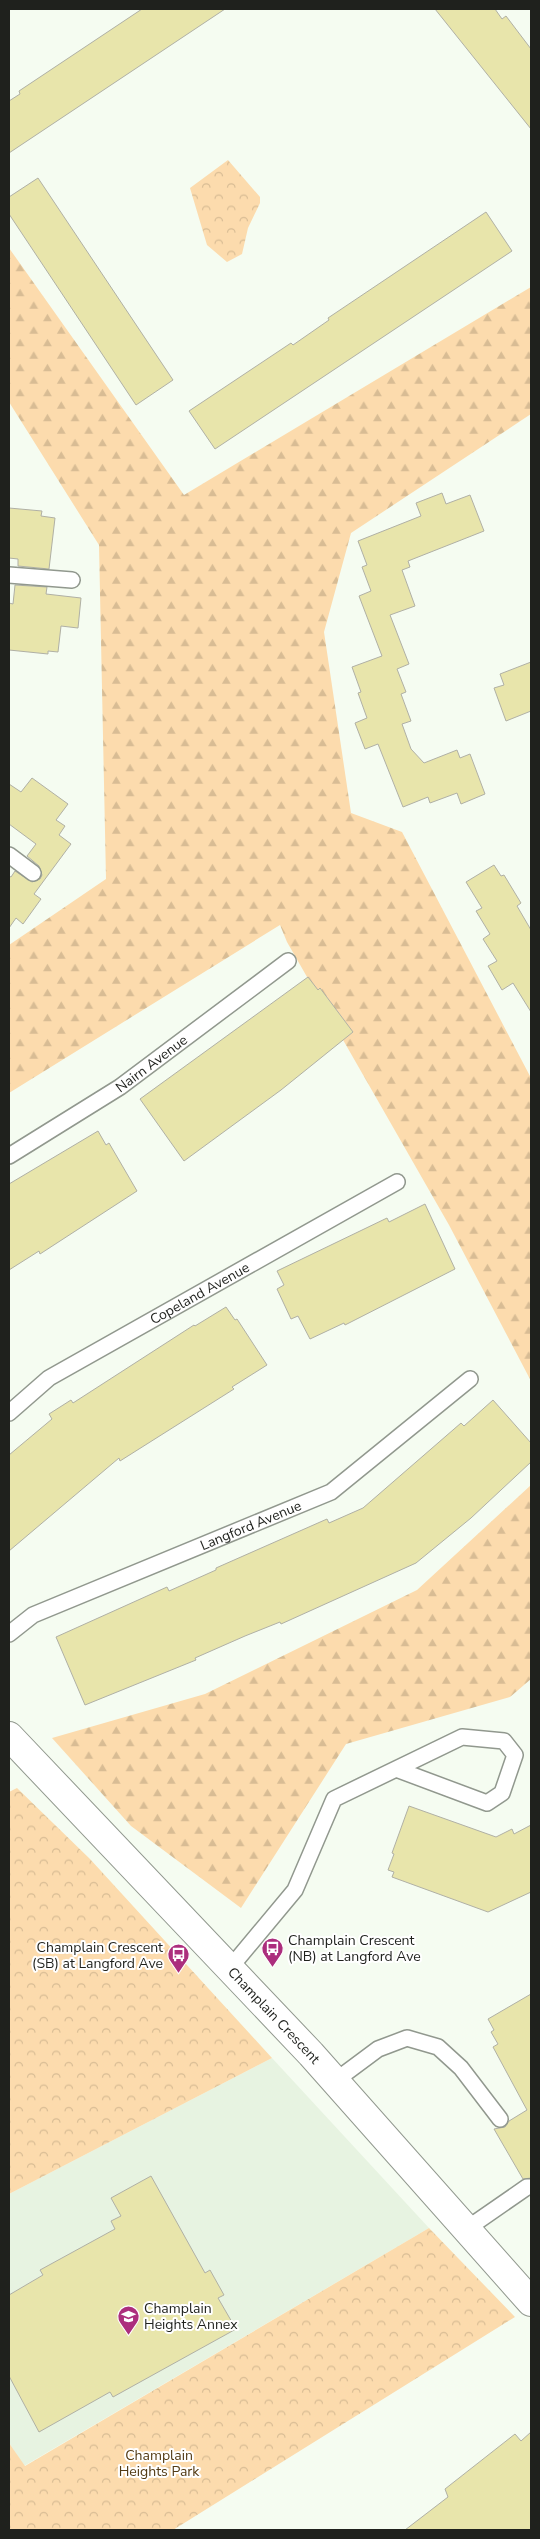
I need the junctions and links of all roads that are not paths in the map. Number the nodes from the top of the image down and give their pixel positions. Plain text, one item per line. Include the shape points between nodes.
1 (9, 575) edge
2 (72, 580) dead end
3 (9, 855) edge
4 (33, 873) dead end
5 (288, 961) dead end
6 (9, 1156) edge
7 (397, 1182) dead end
8 (470, 1379) dead end
9 (9, 1413) edge
10 (9, 1634) edge
11 (9, 1736) edge
12 (396, 1769) junction
13 (230, 1968) junction
14 (335, 2081) junction
15 (500, 2119) dead end
16 (531, 2187) edge
17 (465, 2230) junction
18 (531, 2302) edge

1 - 2 lane
3 - 4 lane
5 - 6 lane, Nairn Avenue via 120,1088
7 - 9 lane, Copeland Avenue via 49,1378
8 - 10 lane, Langford Avenue via 331,1492 33,1615
11 - 13 street, Champlain Crescent
12 - 12 lane via 462,1737 504,1741 515,1755 502,1793 486,1803
12 - 13 lane via 334,1798 295,1890
13 - 14 street, Champlain Crescent
14 - 15 lane via 378,2049 407,2038 438,2047 461,2068
14 - 17 street, Champlain Crescent
16 - 17 lane
17 - 18 street, Champlain Crescent

